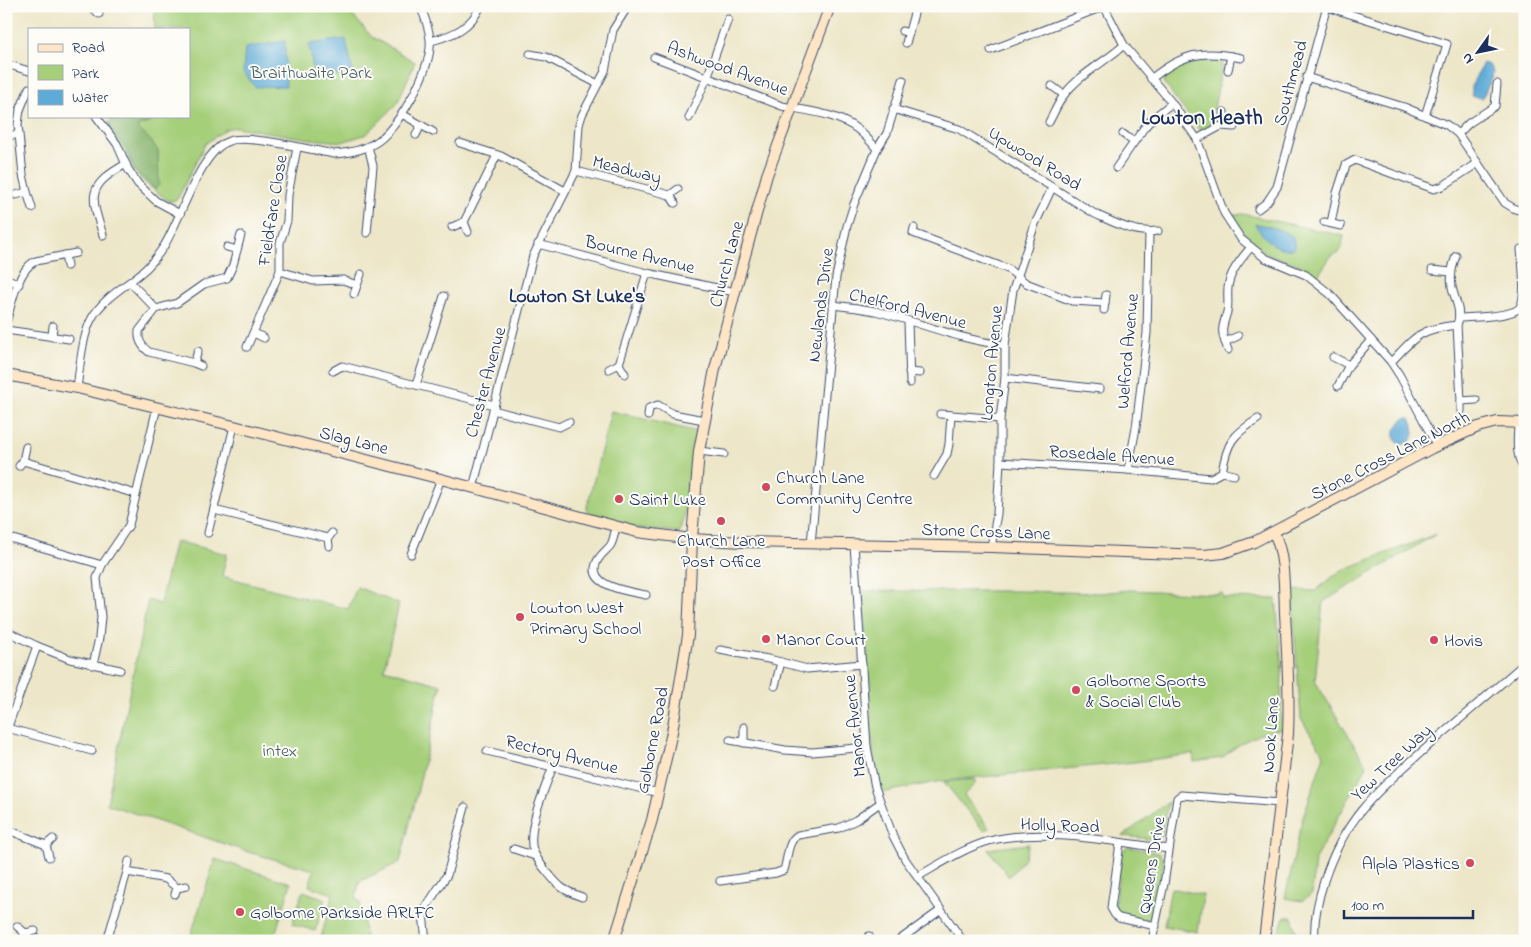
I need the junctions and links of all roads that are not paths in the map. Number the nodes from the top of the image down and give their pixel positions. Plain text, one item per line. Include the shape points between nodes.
1 (90, 6) edge
2 (420, 6) edge
3 (481, 6) edge
4 (628, 6) edge
5 (830, 6) edge
6 (916, 6) edge
7 (1104, 6) edge
8 (1327, 7) edge
9 (99, 14) dead end
10 (728, 19) dead end
11 (431, 41) junction
12 (906, 43) dead end
13 (1124, 45) junction
14 (991, 50) dead end
15 (530, 54) dead end
16 (1231, 56) junction
17 (654, 57) dead end
18 (1241, 58) dead end
19 (6, 64) edge
20 (1228, 70) dead end
21 (28, 71) edge
22 (1306, 77) junction
23 (706, 78) junction
24 (1151, 79) junction
25 (903, 80) dead end
26 (598, 84) junction
27 (1497, 84) dead end
28 (1052, 86) dead end
29 (28, 91) edge
30 (1064, 95) junction
31 (1172, 103) junction
32 (791, 108) junction
33 (894, 109) junction
34 (1224, 112) dead end
35 (402, 114) junction
36 (1425, 116) junction
37 (101, 118) edge
38 (690, 118) dead end
39 (1049, 122) dead end
40 (421, 125) junction
41 (1225, 125) junction
42 (1234, 127) dead end
43 (432, 132) dead end
44 (1123, 134) dead end
45 (1458, 134) junction
46 (6, 135) edge
47 (18, 135) junction
48 (416, 135) dead end
49 (1197, 139) junction
50 (1134, 142) junction
51 (460, 143) dead end
52 (368, 146) junction
53 (297, 148) junction
54 (878, 148) junction
55 (496, 155) junction
56 (1478, 163) junction
57 (126, 164) junction
58 (1116, 168) dead end
59 (576, 171) junction
60 (1052, 188) junction
61 (678, 189) dead end
62 (565, 191) junction
63 (27, 192) junction
64 (670, 195) junction
65 (16, 196) dead end
66 (674, 203) dead end
67 (32, 208) dead end
68 (1258, 209) dead end
69 (1525, 211) edge
70 (180, 214) junction
71 (464, 222) junction
72 (109, 225) dead end
73 (1341, 226) dead end
74 (452, 227) dead end
75 (100, 228) junction
76 (1158, 231) dead end
77 (468, 232) dead end
78 (1149, 232) junction
79 (366, 233) dead end
80 (913, 233) dead end
81 (103, 235) dead end
82 (241, 235) dead end
83 (538, 244) junction
84 (227, 247) dead end
85 (1251, 248) junction
86 (1522, 249) dead end
87 (237, 250) junction
88 (76, 252) dead end
89 (65, 255) junction
90 (1456, 256) dead end
91 (1523, 258) edge
92 (67, 266) dead end
93 (1432, 270) dead end
94 (280, 271) junction
95 (1451, 272) junction
96 (647, 273) junction
97 (361, 274) dead end
98 (1018, 277) junction
99 (6, 278) edge
100 (130, 282) junction
101 (19, 284) junction
102 (357, 285) junction
103 (735, 292) junction
104 (354, 294) dead end
105 (444, 296) dead end
106 (1105, 303) dead end
107 (833, 305) junction
108 (156, 309) junction
109 (1522, 311) edge
110 (1460, 318) junction
111 (908, 322) junction
112 (6, 323) edge
113 (1457, 325) junction
114 (53, 326) dead end
115 (6, 330) edge
116 (254, 333) junction
117 (1238, 336) dead end
118 (52, 337) junction
119 (264, 338) dead end
120 (69, 340) dead end
121 (1371, 340) junction
122 (1225, 342) junction
123 (1005, 345) junction
124 (247, 347) dead end
125 (1228, 350) dead end
126 (198, 352) dead end
127 (1333, 357) dead end
128 (1390, 362) junction
129 (194, 363) junction
130 (619, 364) junction
131 (1349, 365) junction
132 (202, 366) dead end
133 (609, 369) dead end
134 (333, 371) dead end
135 (909, 372) junction
136 (920, 373) dead end
137 (624, 374) dead end
138 (6, 375) edge
139 (1005, 378) junction
140 (910, 383) dead end
141 (416, 385) junction
142 (1338, 386) dead end
143 (77, 388) junction
144 (1100, 389) dead end
145 (1476, 400) dead end
146 (1461, 401) junction
147 (157, 407) junction
148 (494, 408) junction
149 (640, 408) dead end
150 (1461, 411) dead end
151 (940, 414) dead end
152 (951, 415) junction
153 (1000, 419) junction
154 (1258, 419) dead end
155 (704, 420) junction
156 (569, 422) dead end
157 (1521, 422) edge
158 (234, 426) junction
159 (26, 446) dead end
160 (1437, 446) junction
161 (699, 451) junction
162 (724, 454) dead end
163 (1000, 462) junction
164 (1525, 469) edge
165 (1128, 470) junction
166 (1222, 472) junction
167 (1234, 475) dead end
168 (934, 476) dead end
169 (441, 479) junction
170 (473, 488) junction
171 (136, 494) junction
172 (214, 510) junction
173 (616, 527) junction
174 (208, 533) dead end
175 (1274, 533) junction
176 (6, 537) edge
177 (330, 539) dead end
178 (692, 539) junction
179 (810, 544) junction
180 (854, 544) junction
181 (992, 547) junction
182 (411, 554) dead end
183 (102, 565) junction
184 (646, 595) dead end
185 (6, 631) edge
186 (37, 646) junction
187 (720, 650) dead end
188 (780, 662) junction
189 (1525, 663) edge
190 (862, 664) junction
191 (93, 665) junction
192 (120, 670) dead end
193 (775, 686) dead end
194 (744, 727) dead end
195 (7, 730) edge
196 (730, 740) dead end
197 (744, 743) junction
198 (868, 747) junction
199 (92, 751) dead end
200 (487, 751) dead end
201 (553, 766) junction
202 (659, 793) junction
203 (880, 803) junction
204 (1280, 803) junction
205 (464, 807) dead end
206 (6, 830) edge
207 (53, 839) dead end
208 (1120, 843) junction
209 (46, 845) junction
210 (514, 849) dead end
211 (1169, 849) junction
212 (49, 856) dead end
213 (535, 856) junction
214 (129, 861) dead end
215 (127, 872) junction
216 (917, 877) junction
217 (720, 881) dead end
218 (186, 886) dead end
219 (582, 897) dead end
220 (940, 910) junction
221 (16, 926) dead end
222 (1156, 926) junction
223 (35, 931) dead end
224 (25, 933) junction
225 (22, 941) edge
226 (107, 941) edge
227 (426, 941) edge
228 (614, 941) edge
229 (898, 941) edge
230 (963, 941) edge
231 (1152, 941) edge
232 (1264, 941) edge
233 (1315, 941) edge

1 - 9 street
2 - 11 street
3 - 11 street via 470,24 448,37
4 - 26 street, Chester Avenue via 613,30 605,71
5 - 32 street, Church Lane
6 - 12 street via 906,32
7 - 13 street
7 - 14 street
8 - 22 street, Southmead
8 - 36 street, Southmead via 1447,44
10 - 23 street
11 - 35 street via 424,72
13 - 24 street
13 - 30 street
15 - 26 street via 546,57
16 - 18 street
16 - 20 street
16 - 24 street via 1206,53 1183,58
17 - 23 street, Ashwood Avenue
19 - 21 street
22 - 36 street
22 - 68 street, Southmead via 1277,187
23 - 32 street, Ashwood Avenue
23 - 38 street
24 - 31 street
25 - 33 street, Newlands Drive
26 - 59 street, Chester Avenue via 579,125
27 - 45 street via 1495,106
28 - 30 street
29 - 47 street via 19,117
30 - 39 street
31 - 49 street
31 - 50 street via 1152,119
32 - 54 street, Ashwood Avenue via 802,108 844,121
32 - 103 street, Church Lane via 767,175
33 - 54 street, Newlands Drive via 887,133
33 - 60 street, Upwood Road via 959,129
34 - 41 street
35 - 40 street
35 - 52 street via 386,135
36 - 45 street via 1447,125
37 - 57 street
40 - 43 street
40 - 48 street
41 - 42 street
41 - 49 street
44 - 50 street
45 - 56 street
46 - 47 street
47 - 63 street
49 - 85 street via 1224,213
50 - 58 street
51 - 55 street
52 - 53 street via 334,154
52 - 79 street via 372,166
53 - 70 street via 246,138 222,144 210,155
53 - 94 street, Fieldfare Close via 288,195 287,221 280,243
54 - 107 street, Newlands Drive via 847,226
55 - 62 street
55 - 71 street
56 - 69 street via 1505,203
56 - 73 street via 1434,189 1355,160 1346,165 1328,222
57 - 70 street via 147,194
57 - 75 street via 103,178 96,189 94,204
59 - 62 street, Chester Avenue
59 - 64 street, Meadway
60 - 78 street, Upwood Road via 1114,223
60 - 98 street, Longton Avenue via 1035,224
61 - 64 street
62 - 83 street, Chester Avenue
63 - 65 street
63 - 67 street
64 - 66 street
70 - 100 street via 165,245
71 - 74 street
71 - 77 street
72 - 75 street
75 - 81 street
76 - 78 street, Upwood Road
78 - 165 street, Welford Avenue via 1147,333
80 - 98 street via 1008,269
82 - 87 street
83 - 96 street, Bourne Avenue
83 - 148 street, Chester Avenue
84 - 87 street
85 - 121 street via 1265,258 1316,281
85 - 122 street via 1230,279 1222,328
86 - 91 street
87 - 108 street via 227,278 204,284 177,302
88 - 89 street
89 - 92 street
89 - 101 street via 30,264
90 - 95 street
91 - 109 street
93 - 95 street
94 - 102 street via 314,281 342,280
94 - 116 street, Fieldfare Close
95 - 110 street
96 - 103 street, Bourne Avenue
96 - 130 street
97 - 102 street
98 - 106 street via 1072,301
98 - 123 street, Longton Avenue
99 - 101 street
100 - 108 street
100 - 143 street via 110,296 92,317
101 - 112 street
102 - 104 street
103 - 155 street, Church Lane
105 - 141 street
107 - 111 street, Chelford Avenue via 876,312
107 - 179 street, Newlands Drive
108 - 129 street via 139,330 143,348
109 - 110 street
110 - 113 street
111 - 123 street, Chelford Avenue via 980,342
111 - 135 street
113 - 128 street via 1431,329 1417,336
113 - 146 street
114 - 118 street
115 - 118 street
116 - 119 street
116 - 124 street, Fieldfare Close
117 - 122 street
118 - 120 street
121 - 128 street
121 - 131 street
122 - 125 street
123 - 139 street, Longton Avenue
126 - 129 street
127 - 131 street
128 - 160 street via 1408,387
129 - 132 street
130 - 133 street
130 - 137 street
131 - 142 street
134 - 141 street via 342,366
135 - 136 street
135 - 140 street
138 - 143 street, Slag Lane
139 - 144 street
139 - 153 street, Longton Avenue
141 - 148 street
143 - 147 street, Slag Lane
145 - 146 street
146 - 150 street
147 - 158 street, Slag Lane
147 - 171 street
148 - 156 street via 559,427
148 - 170 street, Chester Avenue
149 - 155 street via 648,413 652,406 658,405 673,414
151 - 152 street
152 - 153 street
152 - 168 street via 947,454
153 - 163 street, Longton Avenue
154 - 166 street via 1237,434 1230,444
155 - 161 street, Church Lane
157 - 160 street, Stone Cross Lane North via 1488,424
157 - 164 street via 1518,456
158 - 169 street, Slag Lane
158 - 172 street
159 - 171 street via 21,464
160 - 175 street, Stone Cross Lane North
161 - 162 street
161 - 178 street, Church Lane
163 - 165 street, Rosedale Avenue
163 - 181 street, Longton Avenue
165 - 166 street, Rosedale Avenue via 1210,478
166 - 167 street, Rosedale Avenue
169 - 170 street, Slag Lane
169 - 182 street
170 - 173 street, Slag Lane
171 - 183 street via 129,525
172 - 174 street
172 - 177 street
173 - 178 street, Slag Lane
173 - 184 street via 612,543 595,565 597,576 604,584
175 - 181 street, Stone Cross Lane via 1237,550 1214,555
175 - 204 street, Nook Lane via 1279,542 1284,590 1290,692
176 - 183 street
178 - 179 street, Stone Cross Lane
178 - 202 street, Golborne Road via 688,635
179 - 180 street, Stone Cross Lane
180 - 181 street, Stone Cross Lane
180 - 190 street, Manor Avenue
183 - 191 street via 97,578 100,617
185 - 186 street
186 - 191 street
186 - 195 street
187 - 188 street
188 - 190 street via 807,669
188 - 193 street
189 - 233 street, Yew Tree Way via 1390,780 1355,817 1328,869 1317,905
190 - 198 street, Manor Avenue
191 - 192 street
194 - 197 street
195 - 199 street
196 - 197 street
197 - 198 street via 812,752
198 - 203 street, Manor Avenue
200 - 201 street, Rectory Avenue
201 - 202 street, Rectory Avenue
201 - 213 street via 533,824
202 - 228 street, Golborne Road
203 - 216 street, Manor Avenue via 893,836
203 - 217 street via 839,828 794,837 784,870
204 - 211 street, Queens Drive via 1181,795 1177,798
204 - 232 street, Nook Lane
205 - 227 street via 447,876 424,910
206 - 209 street
207 - 209 street
208 - 211 street, Holly Road
208 - 216 street, Holly Road via 1046,835 998,840 955,855
208 - 222 street, Holly Road via 1111,908 1119,918
209 - 212 street
210 - 213 street
211 - 222 street, Queens Drive
213 - 219 street via 564,890
214 - 215 street
215 - 218 street via 166,879 176,891
215 - 226 street
216 - 220 street, Manor Avenue
220 - 229 street
220 - 230 street, Manor Avenue
221 - 224 street
222 - 231 street, Queens Drive
223 - 224 street
224 - 225 street

